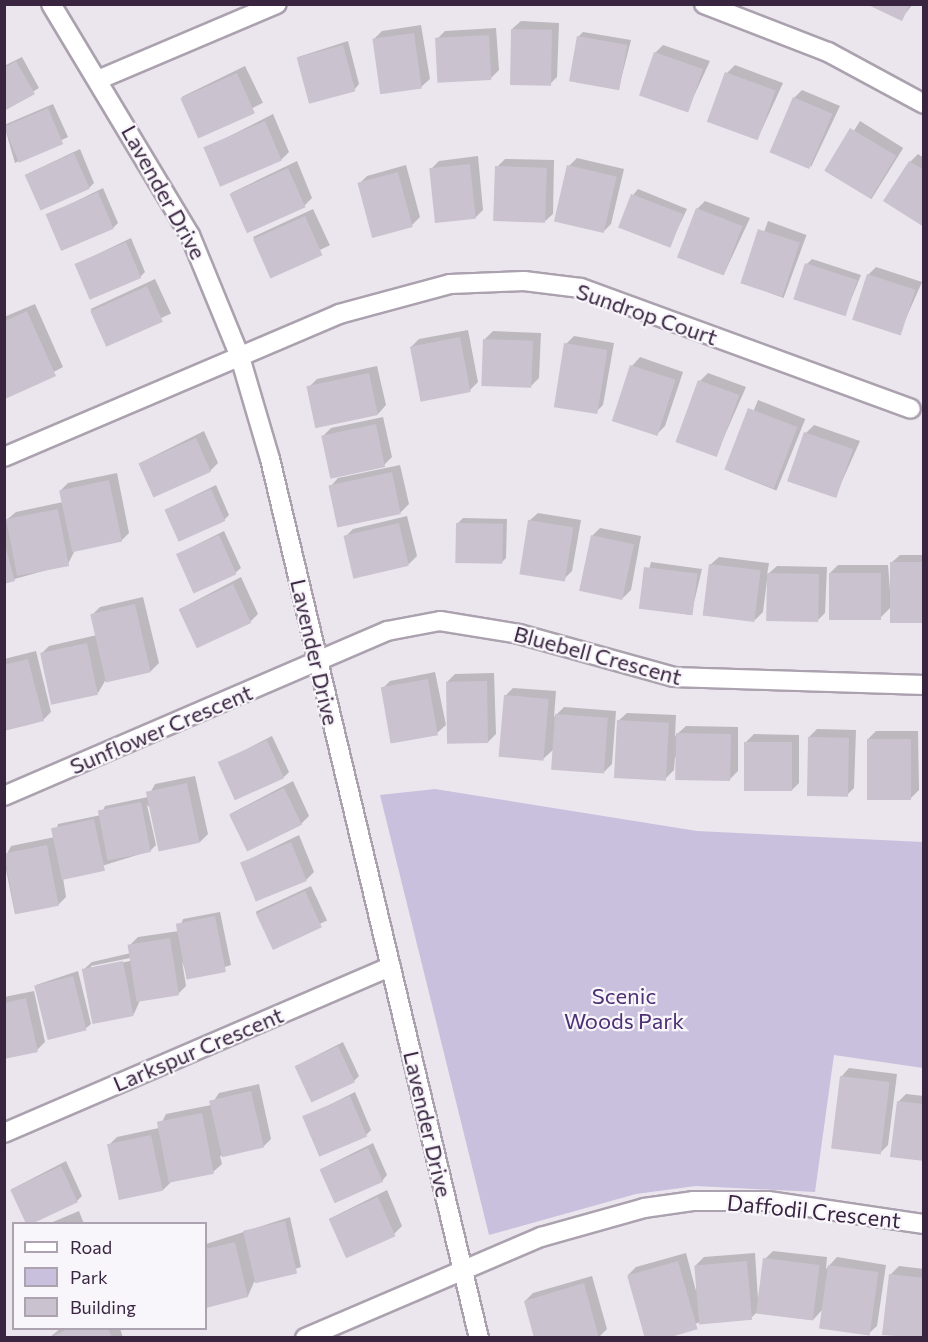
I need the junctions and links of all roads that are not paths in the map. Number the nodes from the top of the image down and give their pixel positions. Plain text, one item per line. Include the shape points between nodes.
1 (51, 4) edge
2 (277, 4) edge
3 (704, 4) edge
4 (100, 79) junction
5 (924, 104) edge
6 (240, 357) junction
7 (911, 409) dead end
8 (4, 457) edge
9 (317, 661) junction
10 (924, 685) edge
11 (4, 796) edge
12 (391, 966) junction
13 (4, 1132) edge
14 (924, 1224) edge
15 (463, 1269) junction
16 (305, 1338) edge
17 (479, 1338) edge

1 - 4 street, Lavender Drive
2 - 4 street
3 - 5 street via 828,52
4 - 6 street, Lavender Drive via 190,235
6 - 7 street, Sundrop Court via 386,297 450,284 524,281 581,288
6 - 8 street
6 - 9 street, Lavender Drive
9 - 10 street, Bluebell Crescent via 387,631 440,621 519,634 674,677
9 - 11 street, Sunflower Crescent
9 - 12 street, Lavender Drive
12 - 13 street, Larkspur Crescent
12 - 15 street, Lavender Drive
14 - 15 street, Daffodil Crescent via 768,1201 693,1201 574,1225
15 - 16 street
15 - 17 street, Lavender Drive

